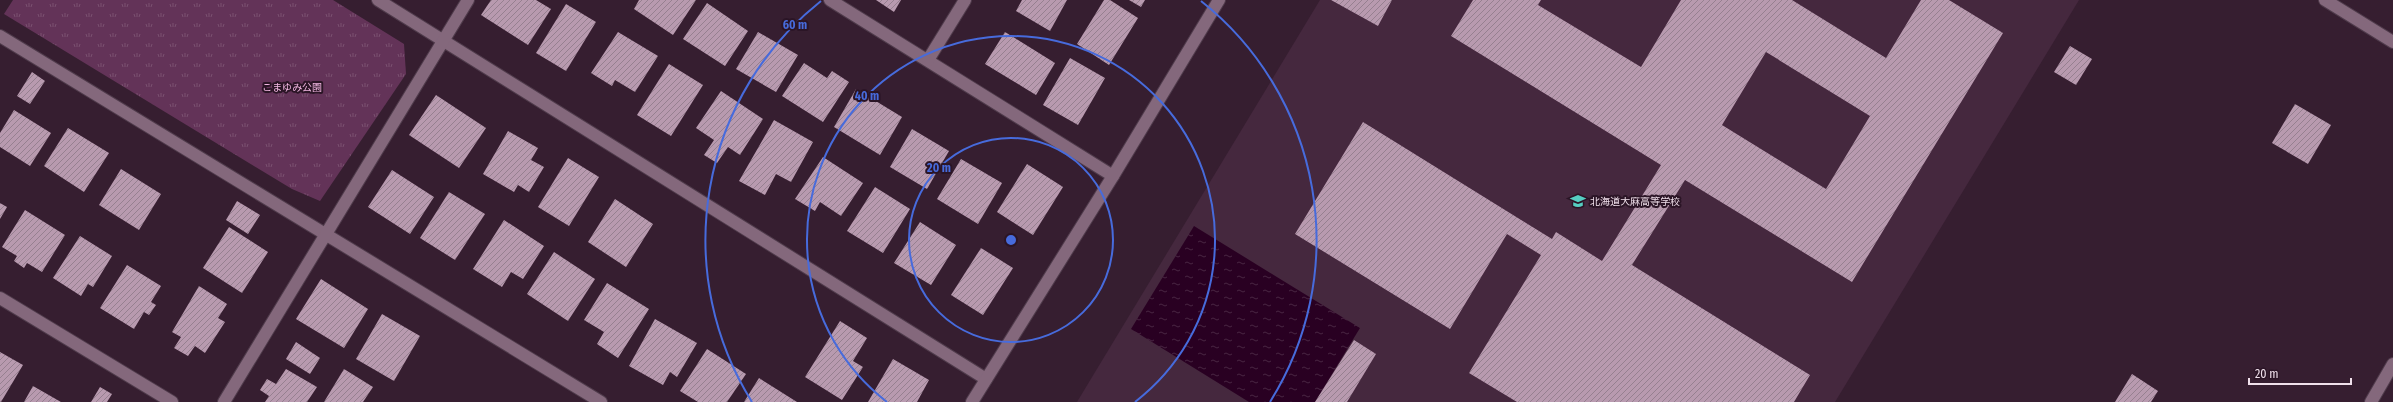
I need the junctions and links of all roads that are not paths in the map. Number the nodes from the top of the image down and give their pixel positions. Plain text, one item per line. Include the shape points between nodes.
1 (378, 0) edge
2 (468, 0) edge
3 (830, 0) edge
4 (965, 0) edge
5 (1219, 0) edge
6 (2325, 0) edge
7 (0, 36) edge
8 (444, 41) junction
9 (2393, 42) edge
10 (928, 60) junction
11 (1114, 176) junction
12 (326, 233) junction
13 (0, 298) edge
14 (2393, 364) edge
15 (986, 379) junction
16 (172, 402) edge
17 (224, 402) edge
18 (601, 402) edge
19 (972, 402) edge
20 (2371, 402) edge

1 - 8 street
2 - 8 street
3 - 10 street
4 - 10 street
5 - 11 street
6 - 9 street
7 - 12 street
8 - 12 street
8 - 15 street
10 - 11 street
11 - 15 street
12 - 17 street
12 - 18 street
13 - 16 street
14 - 20 street
15 - 19 street

